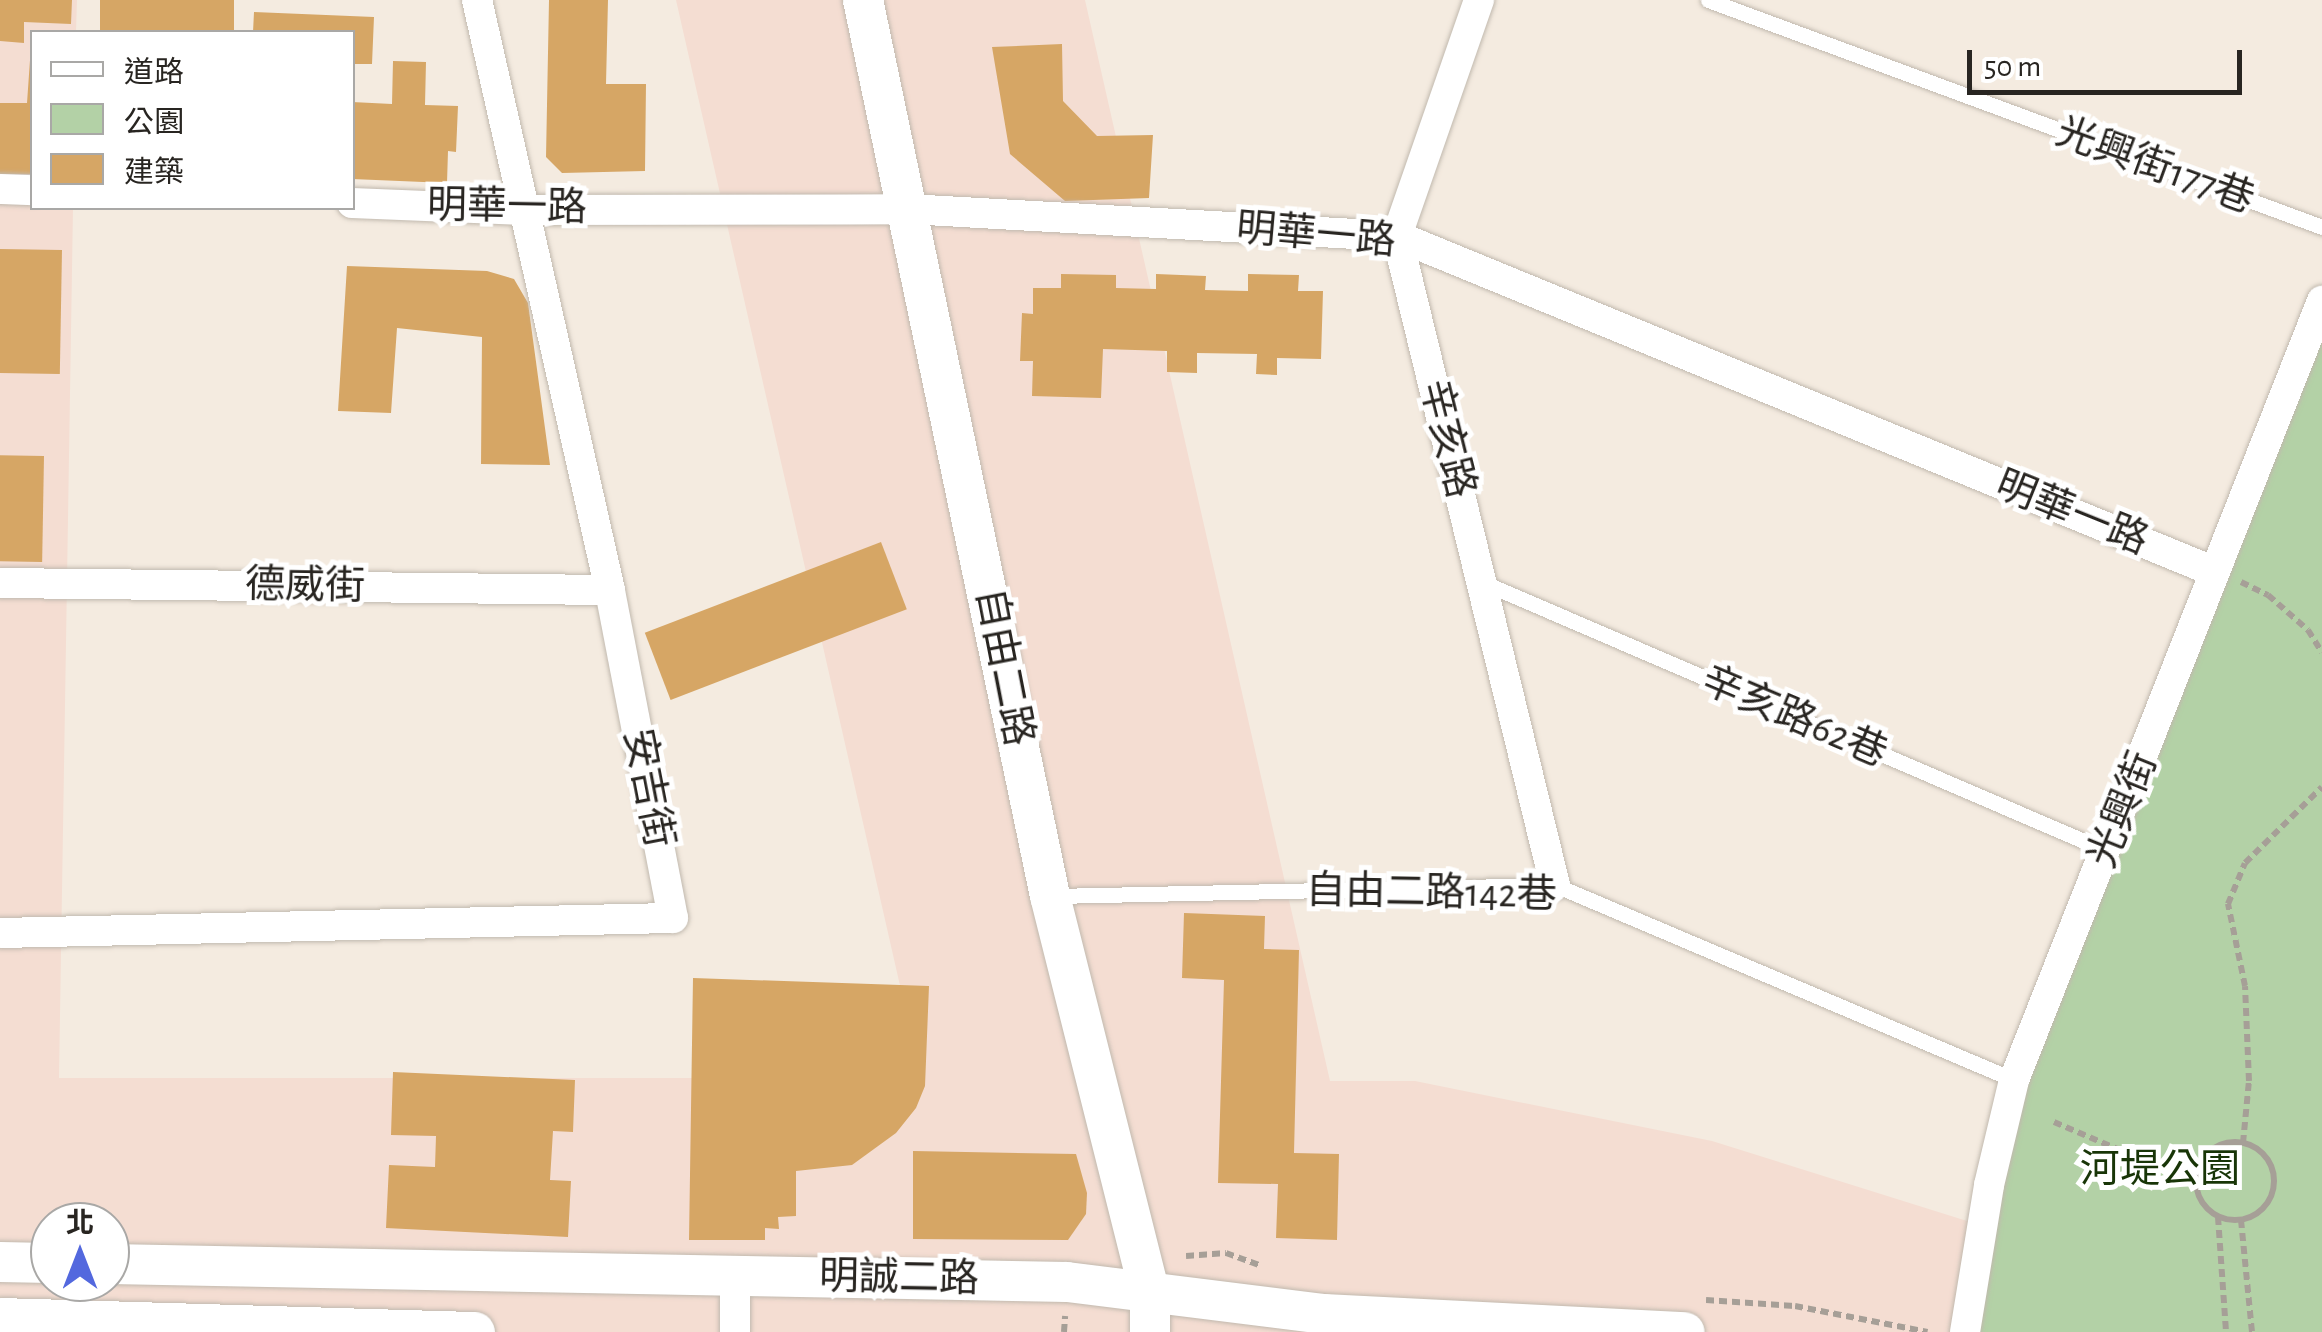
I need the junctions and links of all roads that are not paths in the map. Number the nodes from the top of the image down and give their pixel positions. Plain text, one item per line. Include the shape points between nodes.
1 (478, 0) edge
2 (863, 0) edge
3 (1479, 0) edge
4 (1708, 0) edge
5 (0, 189) edge
6 (30, 190) edge
7 (355, 203) edge
8 (908, 208) junction
9 (524, 210) junction
10 (2322, 227) edge
11 (1398, 236) junction
12 (2322, 300) edge
13 (2215, 572) junction
14 (1482, 582) junction
15 (0, 583) edge
16 (610, 590) junction
17 (2107, 851) junction
18 (1556, 885) junction
19 (1050, 896) junction
20 (0, 933) edge
21 (2014, 1080) junction
22 (0, 1262) edge
23 (30, 1263) edge
24 (130, 1264) edge
25 (736, 1276) junction
26 (1150, 1312) edge
27 (0, 1318) edge
28 (1598, 1329) edge
29 (475, 1332) edge
30 (735, 1332) edge
31 (1686, 1332) edge
32 (1965, 1332) edge

1 - 9 street, 安吉街
2 - 8 street, 自由二路
3 - 11 street
4 - 10 lane, 光興街177巷
5 - 6 street
7 - 9 street, 明華一路
8 - 9 street, 明華一路
8 - 11 street, 明華一路
8 - 19 street, 自由二路
9 - 16 street, 安吉街
11 - 13 street, 明華一路
11 - 14 street, 辛亥路
12 - 13 street, 光興街
13 - 17 street, 光興街
14 - 17 lane, 辛亥路62巷
14 - 18 street, 辛亥路
15 - 16 street, 德威街
16 - 20 street, 安吉街 via 674,918
17 - 21 street, 光興街
18 - 19 lane, 自由二路142巷
18 - 21 lane, 自由二路142巷
19 - 26 street, 自由二路
21 - 32 street, 光興街
22 - 23 street
24 - 25 street, 明誠二路
25 - 26 street, 明誠二路 via 1067,1282
25 - 30 street
26 - 28 street, 明誠二路
27 - 29 street
28 - 31 street, 明誠二路

